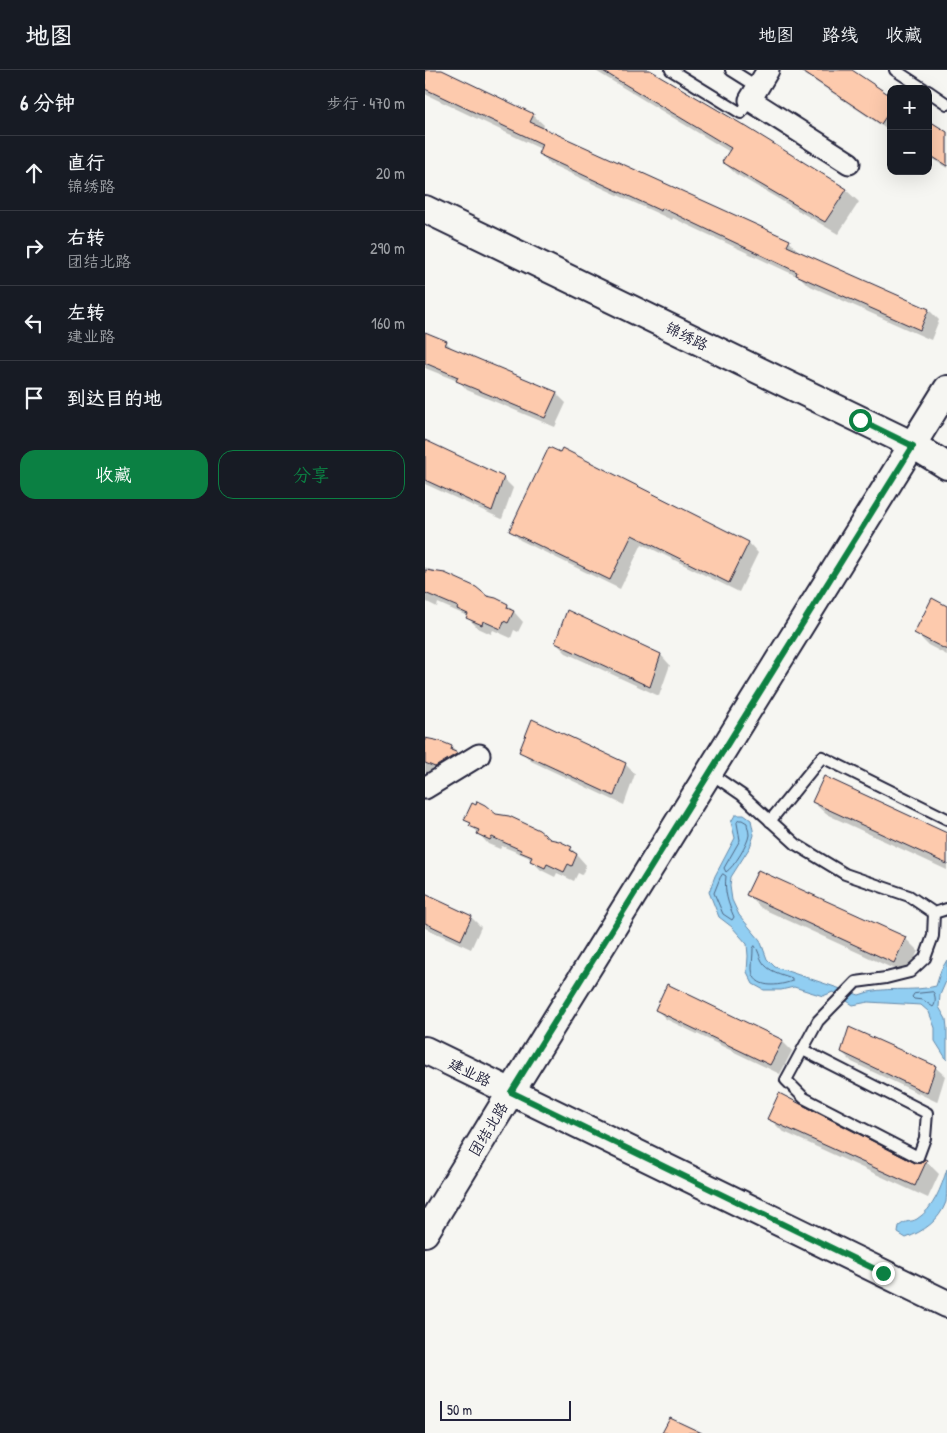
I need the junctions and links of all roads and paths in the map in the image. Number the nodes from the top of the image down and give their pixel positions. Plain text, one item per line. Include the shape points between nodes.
1 (671, 70) edge
2 (731, 70) edge
3 (895, 70) edge
4 (918, 85) edge
5 (759, 86) edge
6 (932, 94) edge
7 (947, 104) edge
8 (849, 163) dead end
9 (425, 209) edge
10 (947, 389) edge
11 (913, 446) junction
12 (947, 466) edge
13 (479, 755) dead end
14 (709, 773) junction
15 (425, 788) edge
16 (947, 819) edge
17 (771, 821) junction
18 (947, 909) edge
19 (934, 913) junction
20 (425, 1050) edge
21 (803, 1050) junction
22 (511, 1092) junction
23 (425, 1233) edge
24 (947, 1304) edge

1 - 5 lane via 741,113
2 - 5 lane
3 - 4 lane
5 - 8 street
6 - 7 lane
9 - 11 street, 锦绣路
10 - 11 street, 团结北路
11 - 12 street, 锦绣路
11 - 14 street, 团结北路
13 - 15 street
14 - 17 lane via 742,795
14 - 22 street, 团结北路
16 - 17 lane via 822,757
17 - 19 lane via 797,845 845,874 909,896
18 - 19 lane
19 - 21 lane via 933,936 925,958 910,972 856,982 818,1021
20 - 22 street, 建业路
21 - 21 lane via 786,1080 805,1098 918,1158 925,1138 927,1112
22 - 23 street, 团结北路
22 - 24 street, 建业路

